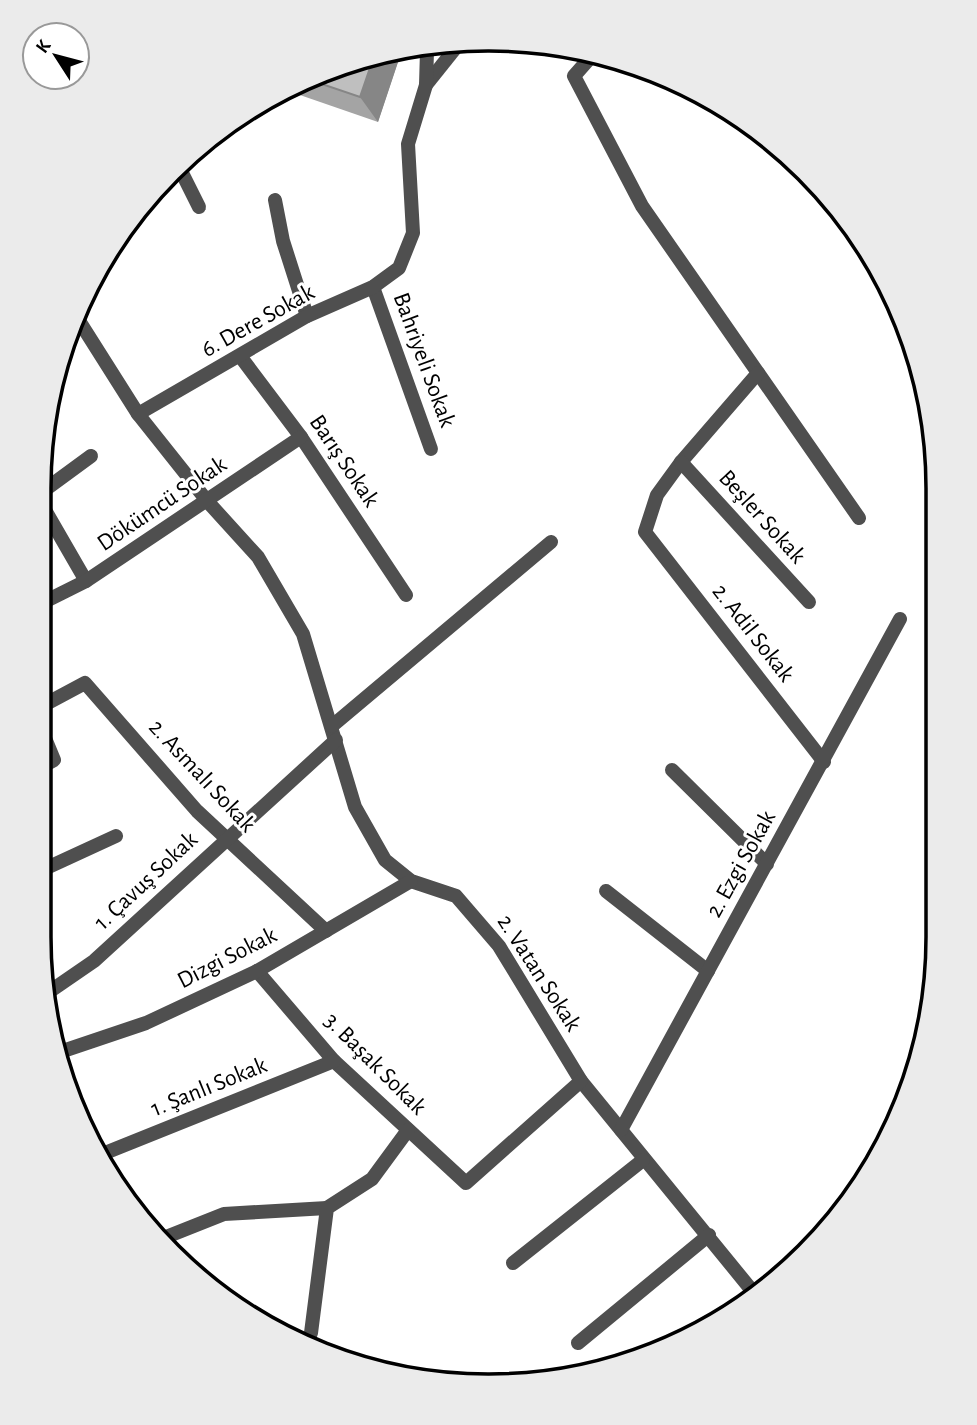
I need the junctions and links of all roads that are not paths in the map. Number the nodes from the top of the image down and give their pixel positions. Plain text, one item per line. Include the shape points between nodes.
1 (452, 53) edge
2 (426, 55) edge
3 (586, 62) edge
4 (426, 85) junction
5 (183, 175) edge
6 (275, 200) dead end
7 (199, 207) dead end
8 (373, 287) junction
9 (307, 316) junction
10 (82, 326) edge
11 (240, 356) junction
12 (758, 373) junction
13 (138, 414) junction
14 (301, 437) junction
15 (431, 449) dead end
16 (91, 456) dead end
17 (681, 462) junction
18 (51, 485) edge
19 (208, 502) junction
20 (859, 518) dead end
21 (51, 521) edge
22 (551, 542) dead end
23 (86, 582) junction
24 (406, 595) dead end
25 (51, 599) edge
26 (809, 602) dead end
27 (900, 619) dead end
28 (51, 701) edge
29 (334, 733) junction
30 (824, 762) junction
31 (672, 770) dead end
32 (116, 835) dead end
33 (226, 837) junction
34 (766, 864) junction
35 (51, 865) edge
36 (411, 881) junction
37 (606, 891) dead end
38 (326, 931) junction
39 (257, 971) junction
40 (708, 971) junction
41 (54, 989) edge
42 (66, 1051) edge
43 (334, 1061) junction
44 (580, 1081) junction
45 (408, 1130) junction
46 (621, 1130) junction
47 (107, 1152) edge
48 (643, 1160) junction
49 (327, 1208) junction
50 (709, 1235) junction
51 (169, 1236) edge
52 (513, 1263) dead end
53 (750, 1288) edge
54 (310, 1333) dead end
55 (578, 1343) dead end

1 - 4 street
2 - 4 street
3 - 12 street via 574,76 642,206
4 - 8 street, 6. Dere Sokak via 408,144 413,233 399,268
5 - 7 street
6 - 9 street
8 - 9 street, 6. Dere Sokak
8 - 15 street, Bahriyeli Sokak
9 - 11 street, 6. Dere Sokak
10 - 13 street, 2. Vatan Sokak
11 - 13 street, 6. Dere Sokak
11 - 14 street, Barış Sokak
12 - 17 street
12 - 20 street
13 - 19 street, 2. Vatan Sokak
14 - 19 street, Dökümcü Sokak
14 - 24 street, Barış Sokak
16 - 18 street
17 - 26 street, Beşler Sokak
17 - 30 street, 2. Adil Sokak via 657,495 645,532
19 - 23 street, Dökümcü Sokak
19 - 29 street, 2. Vatan Sokak via 258,557 303,634
21 - 23 street
22 - 29 street, 1. Çavuş Sokak
23 - 25 street, Dökümcü Sokak
27 - 30 street, 2. Ezgi Sokak
28 - 33 street, 2. Asmalı Sokak via 85,683 197,811
29 - 33 street, 1. Çavuş Sokak
29 - 36 street, 2. Vatan Sokak via 355,807 385,860
30 - 34 street, 2. Ezgi Sokak
31 - 34 street
32 - 35 street
33 - 38 street, 2. Asmalı Sokak
33 - 41 street, 1. Çavuş Sokak via 94,961
34 - 40 street, 2. Ezgi Sokak
36 - 38 street, Dizgi Sokak
36 - 44 street, 2. Vatan Sokak via 456,896 499,946
37 - 40 street
38 - 39 street, Dizgi Sokak
39 - 42 street, Dizgi Sokak via 146,1023
39 - 43 street, 3. Başak Sokak
40 - 46 street, 2. Ezgi Sokak
43 - 45 street, 3. Başak Sokak
43 - 47 street, 1. Şanlı Sokak
44 - 45 street, 3. Başak Sokak via 466,1182
44 - 46 street, 2. Vatan Sokak
45 - 49 street via 372,1180
46 - 48 street, 2. Vatan Sokak
48 - 50 street, 2. Vatan Sokak
48 - 52 street
49 - 51 street via 224,1214
49 - 54 street
50 - 53 street, 2. Vatan Sokak
50 - 55 street

